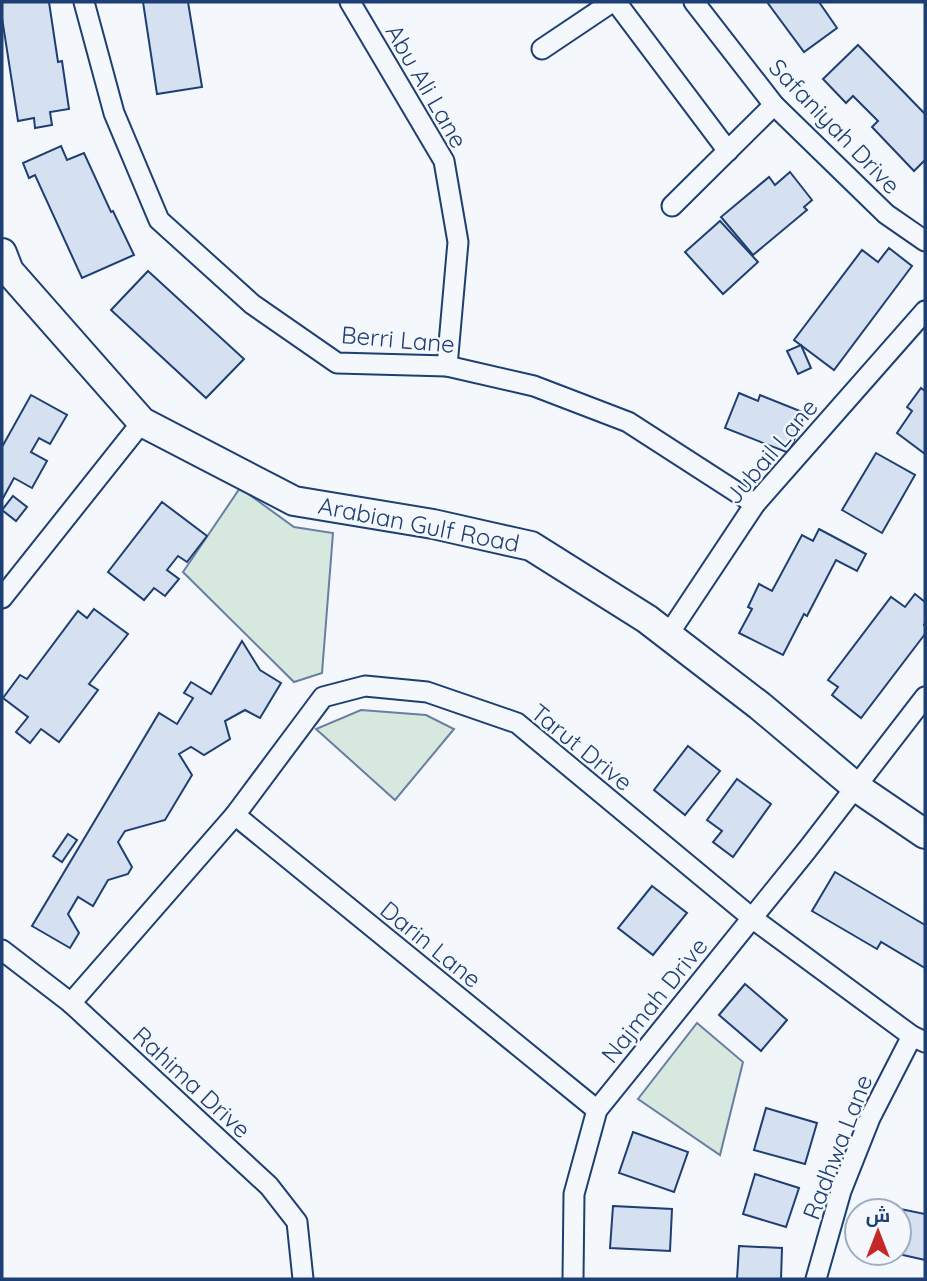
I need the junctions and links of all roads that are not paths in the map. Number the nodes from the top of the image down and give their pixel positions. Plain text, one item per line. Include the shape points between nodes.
1 (85, 2) edge
2 (350, 2) edge
3 (614, 2) edge
4 (694, 2) edge
5 (542, 49) dead end
6 (774, 105) junction
7 (728, 150) junction
8 (672, 206) dead end
9 (925, 241) edge
10 (2, 253) edge
11 (925, 310) edge
12 (447, 366) junction
13 (142, 422) junction
14 (754, 504) junction
15 (2, 598) edge
16 (668, 635) junction
17 (925, 697) edge
18 (856, 787) junction
19 (235, 816) junction
20 (925, 834) edge
21 (752, 918) junction
22 (2, 950) edge
23 (71, 1003) junction
24 (919, 1039) edge
25 (597, 1110) junction
26 (303, 1279) edge
27 (573, 1279) edge
28 (816, 1279) edge

1 - 12 street, Berri Lane via 114,113 159,220 252,304 337,363
2 - 12 street, Abu Ali Lane via 444,161 458,242
3 - 5 street
3 - 7 street
4 - 6 street, Safaniyah Drive
6 - 7 street
6 - 9 street, Safaniyah Drive via 886,214
7 - 8 street
10 - 13 main road, Arabian Gulf Road via 9,271
11 - 14 street, Jubail Lane
12 - 14 street, Berri Lane via 534,386 628,422
13 - 15 street
13 - 16 main road, Arabian Gulf Road via 294,501 531,546
14 - 16 street, Jubail Lane
16 - 18 main road, Arabian Gulf Road
17 - 18 street, Najmah Drive
18 - 20 main road, Arabian Gulf Road
18 - 21 street, Najmah Drive
19 - 21 street, Tarut Drive via 323,697 365,686 427,692 517,723
19 - 23 street, Tarut Drive
19 - 25 street, Darin Lane
21 - 24 street, Tarut Drive
21 - 25 street, Najmah Drive
22 - 23 street, Rahima Drive
23 - 26 street, Rahima Drive via 269,1186 297,1222
24 - 28 street, Radhwa Lane via 870,1118 841,1191
25 - 27 street, Najmah Drive via 574,1194

